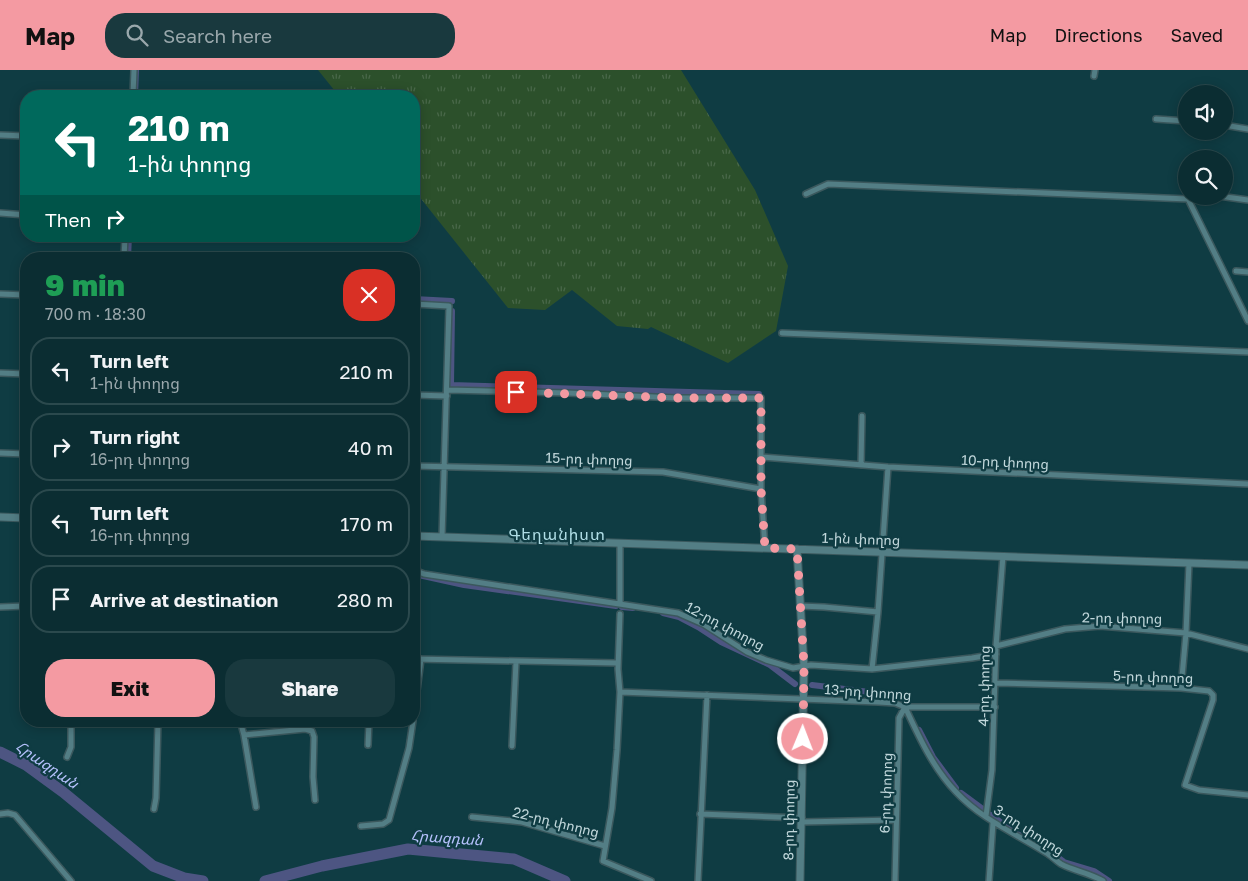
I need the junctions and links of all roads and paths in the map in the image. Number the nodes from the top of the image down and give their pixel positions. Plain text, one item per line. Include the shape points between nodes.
1 (134, 70) edge
2 (133, 90) edge
3 (1156, 119) dead end
4 (1178, 120) edge
5 (1233, 126) edge
6 (1248, 129) edge
7 (0, 135) edge
8 (20, 136) edge
9 (806, 194) dead end
10 (1233, 198) edge
11 (1178, 200) edge
12 (1248, 200) edge
13 (1190, 205) edge
14 (0, 213) edge
15 (20, 215) edge
16 (1236, 271) dead end
17 (1248, 272) edge
18 (0, 294) edge
19 (20, 295) edge
20 (420, 304) edge
21 (1248, 321) edge
22 (782, 333) dead end
23 (1248, 352) edge
24 (0, 373) edge
25 (20, 374) edge
26 (447, 393) junction
27 (420, 395) edge
28 (862, 416) dead end
29 (0, 453) edge
30 (20, 454) edge
31 (761, 457) junction
32 (861, 465) junction
33 (420, 466) edge
34 (444, 466) junction
35 (888, 468) junction
36 (1248, 484) edge
37 (761, 489) junction
38 (0, 517) edge
39 (20, 518) edge
40 (420, 536) edge
41 (442, 537) junction
42 (620, 543) junction
43 (765, 548) junction
44 (797, 549) junction
45 (881, 553) junction
46 (1003, 556) junction
47 (1189, 563) junction
48 (1248, 565) edge
49 (420, 572) edge
50 (620, 603) junction
51 (20, 606) edge
52 (800, 606) junction
53 (0, 607) edge
54 (878, 612) junction
55 (620, 614) dead end
56 (1186, 633) junction
57 (996, 646) junction
58 (1248, 649) edge
59 (996, 654) junction
60 (421, 660) joint
61 (516, 662) junction
62 (618, 663) junction
63 (804, 666) junction
64 (420, 668) edge
65 (872, 669) junction
66 (996, 684) junction
67 (1181, 688) junction
68 (620, 692) junction
69 (707, 695) junction
70 (803, 699) junction
71 (904, 707) junction
72 (995, 707) junction
73 (71, 727) edge
74 (158, 727) edge
75 (242, 727) edge
76 (369, 727) edge
77 (412, 727) edge
78 (244, 735) junction
79 (368, 745) dead end
80 (512, 746) dead end
81 (67, 757) dead end
82 (1248, 796) edge
83 (314, 800) dead end
84 (256, 807) dead end
85 (154, 809) dead end
86 (0, 814) edge
87 (700, 814) junction
88 (986, 816) junction
89 (472, 817) dead end
90 (802, 820) junction
91 (896, 820) junction
92 (993, 823) junction
93 (360, 826) dead end
94 (606, 846) junction
95 (71, 881) edge
96 (651, 881) edge
97 (698, 881) edge
98 (800, 881) edge
99 (895, 881) edge
100 (989, 881) edge
101 (1103, 881) edge

1 - 2 street
3 - 4 street
5 - 6 street
7 - 8 street
9 - 11 street via 828,184
10 - 12 street
13 - 21 street
14 - 15 street
16 - 17 street
18 - 19 street
20 - 26 street via 449,306
22 - 23 street
24 - 25 street
26 - 27 street
26 - 31 street via 761,398
26 - 34 street
28 - 32 street
29 - 30 street
31 - 32 street, 10-րդ փողոց
31 - 37 street
32 - 35 street, 10-րդ փողոց
33 - 34 street, 15-րդ փողոց
34 - 37 street, 15-րդ փողոց via 664,472
34 - 41 street
35 - 36 street, 10-րդ փողոց
35 - 45 street
37 - 43 street
38 - 39 main road
40 - 41 main road, 1-ին փողոց
41 - 42 main road, 1-ին փողոց
42 - 43 main road, 1-ին փողոց
42 - 50 street
43 - 44 main road, 1-ին փողոց
44 - 45 main road, 1-ին փողոց
44 - 52 main road, 8-րդ փողոց
45 - 46 main road, 1-ին փողոց
45 - 54 street
46 - 47 main road, 1-ին փողոց
46 - 57 street, 4-րդ փողոց
47 - 48 main road, 1-ին փողոց
47 - 56 street
49 - 50 street, 12-րդ փողոց
50 - 63 street, 12-րդ փողոց via 678,613 766,660 793,668
51 - 53 street
52 - 54 street
52 - 63 main road, 8-րդ փողոց
54 - 65 street
55 - 62 street
56 - 57 street, 2-րդ փողոց via 1100,626 1065,629
56 - 58 street, 2-րդ փողոց
56 - 67 street
57 - 59 street, 4-րդ փողոց
59 - 65 street, 12-րդ փողոց
59 - 66 street, 4-րդ փողոց
60 - 61 street
60 - 64 street
61 - 62 street
61 - 80 street
62 - 68 street
63 - 65 street, 12-րդ փողոց
63 - 70 main road, 8-րդ փողոց
66 - 67 street, 5-րդ փողոց
66 - 72 street, 4-րդ փողոց
67 - 82 street, 5-րդ փողոց via 1209,691 1214,695 1185,785 1199,790
68 - 69 street, 13-րդ փողոց
68 - 94 street via 612,808
69 - 70 street, 13-րդ փողոց
69 - 87 street
70 - 71 street, 13-րդ փողոց via 895,703
70 - 90 main road, 8-րդ փողոց
71 - 72 street, 13-րդ փողոց
71 - 88 street, 3-րդ փողոց via 927,753 944,777 957,793
71 - 91 street, 6-րդ փողոց via 899,718
72 - 88 street, 4-րդ փողոց
73 - 81 street via 71,747
74 - 85 street
75 - 78 street
76 - 79 street
77 - 93 street via 389,820 383,824
78 - 83 street via 305,729 312,732
78 - 84 street
86 - 95 street via 15,815
87 - 90 street
87 - 97 street
88 - 92 street, 3-րդ փողոց
89 - 94 street, 22-րդ փողոց via 522,822
90 - 91 street
90 - 98 main road, 8-րդ փողոց
91 - 99 street, 6-րդ փողոց
92 - 100 street
92 - 101 street, 3-րդ փողոց via 1073,870
94 - 96 street via 604,861

